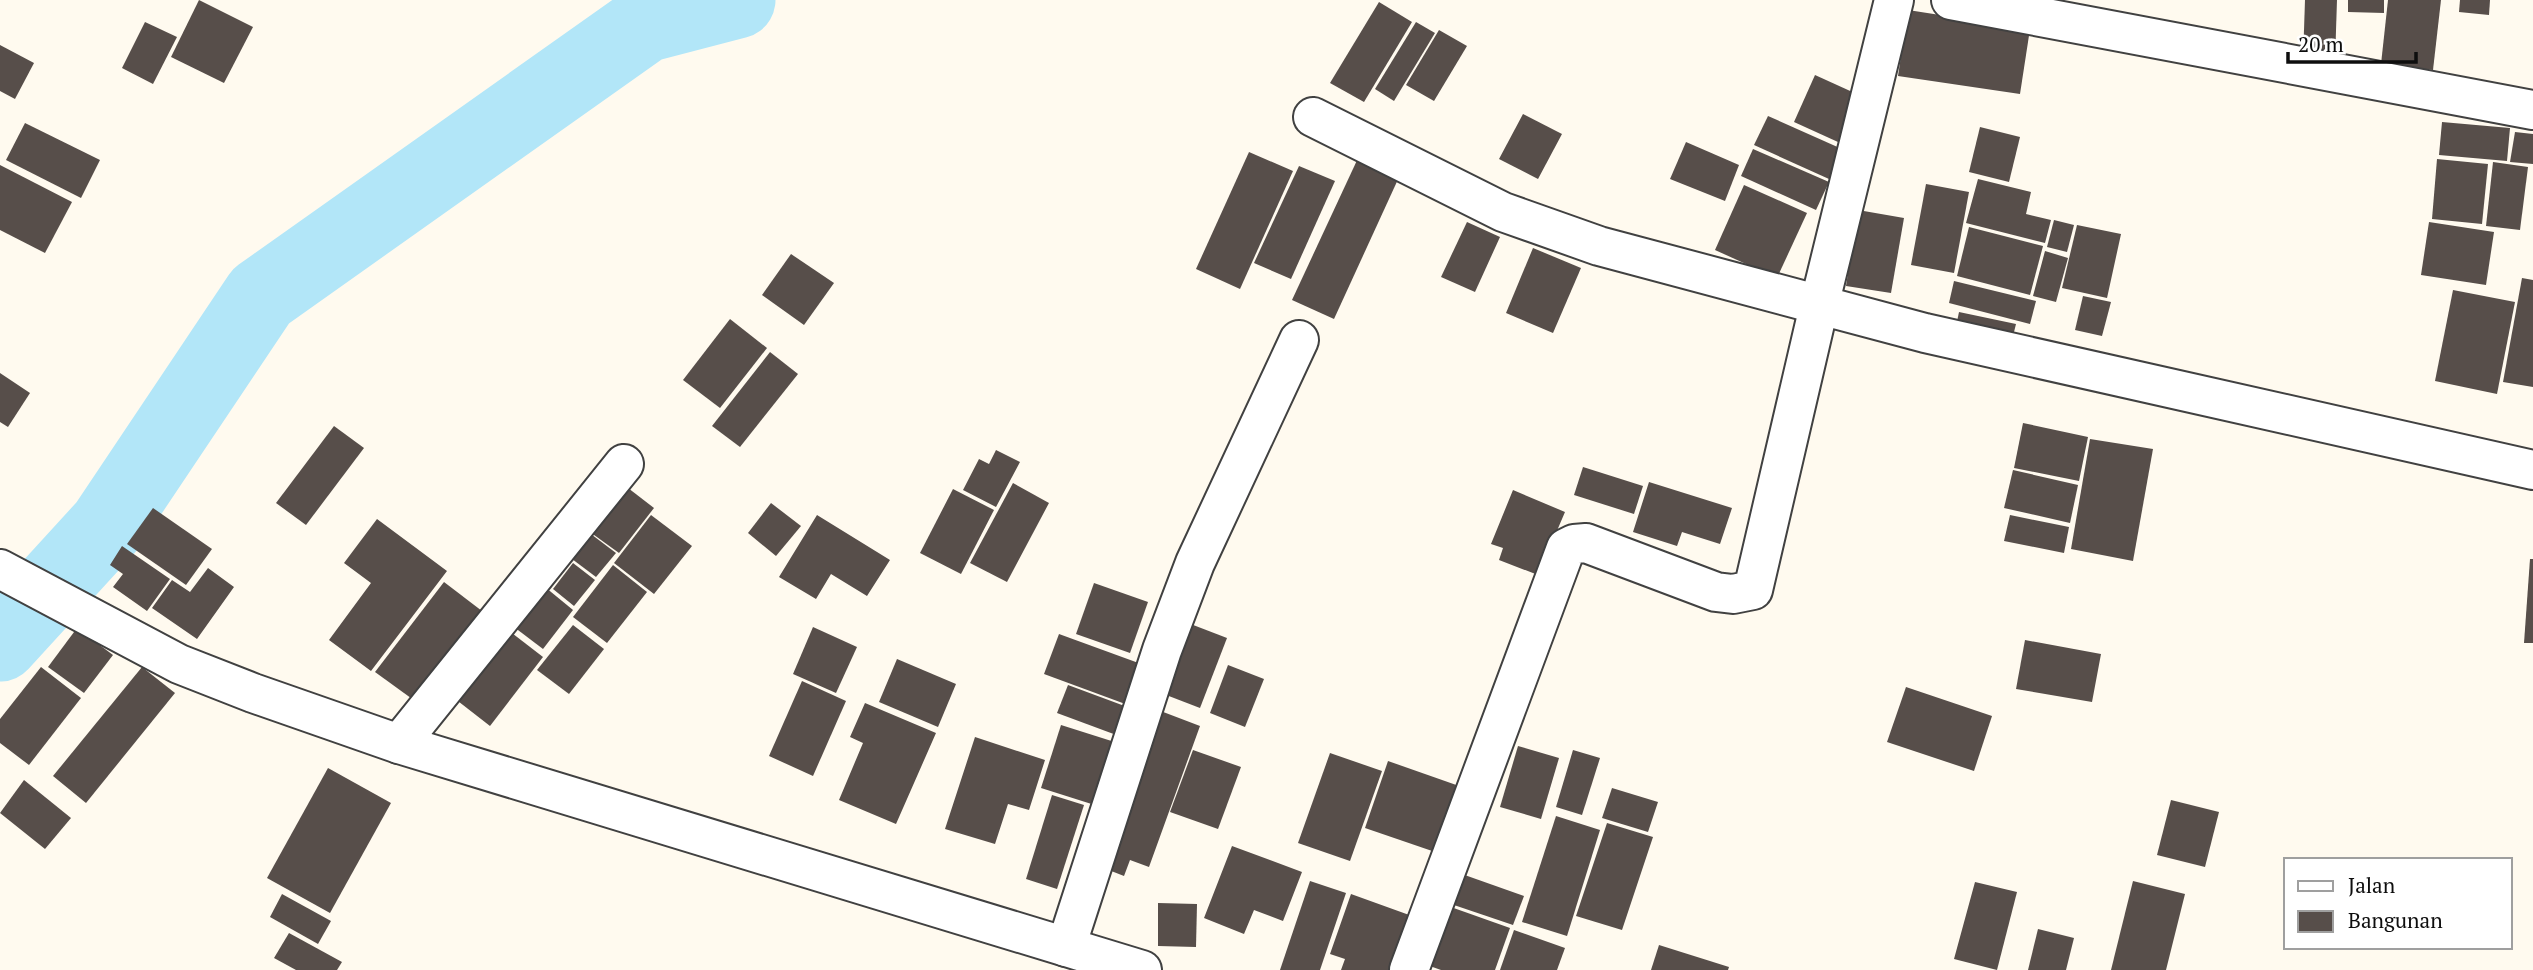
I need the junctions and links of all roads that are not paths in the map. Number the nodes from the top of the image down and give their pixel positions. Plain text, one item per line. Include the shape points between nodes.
1 (1894, 0) edge
2 (1951, 0) edge
3 (2533, 110) edge
4 (1313, 117) dead end
5 (1819, 306) junction
6 (1299, 340) dead end
7 (624, 464) dead end
8 (2533, 470) edge
9 (0, 569) edge
10 (399, 744) junction
11 (1066, 947) junction
12 (1142, 970) edge
13 (1409, 970) edge

1 - 5 street
2 - 3 street
4 - 5 street via 1503,212 1599,246
5 - 8 street via 1938,337
5 - 13 street via 1754,590 1716,592 1586,543 1566,548
6 - 11 street via 1195,563 1162,650
7 - 10 street
9 - 10 street via 179,664
10 - 11 street
11 - 12 street

